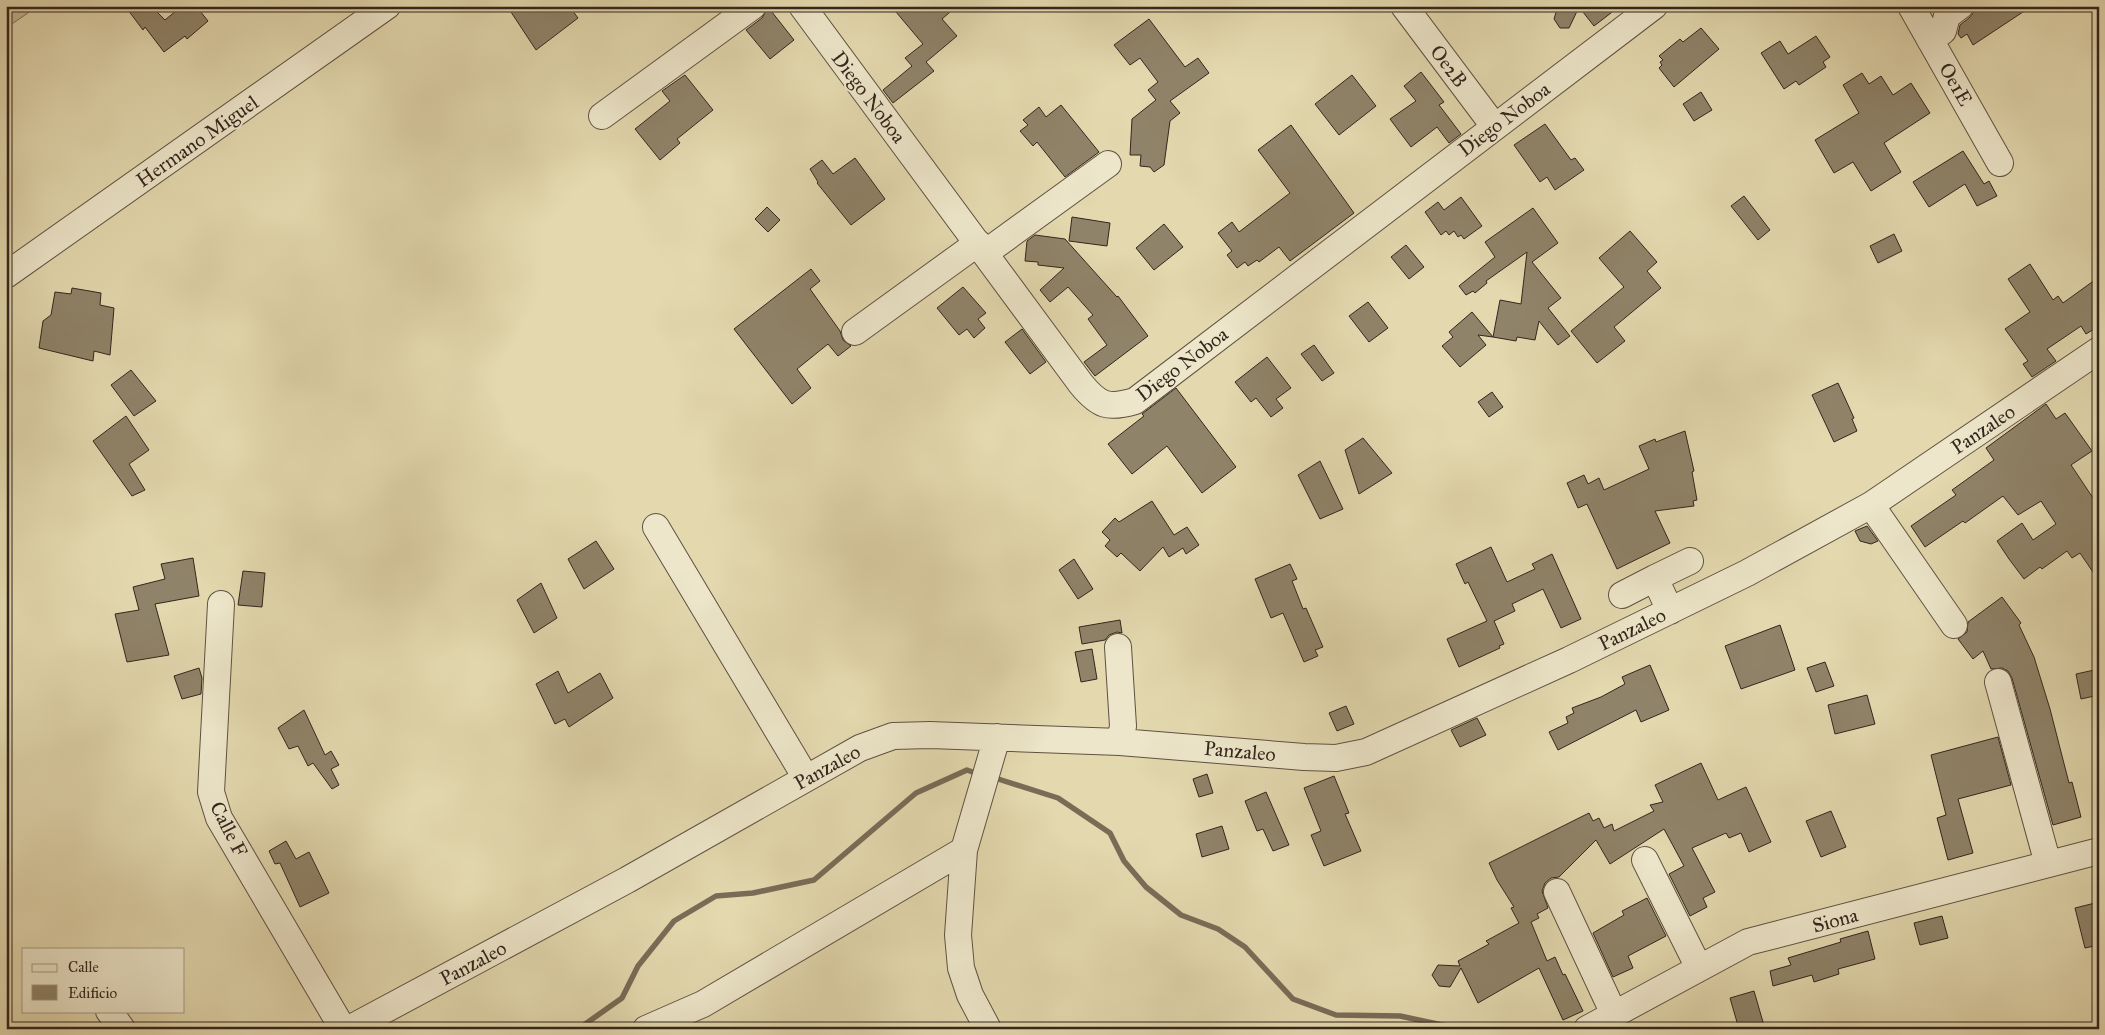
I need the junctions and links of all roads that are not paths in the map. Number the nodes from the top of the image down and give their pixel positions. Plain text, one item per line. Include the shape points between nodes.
1 (387, 6) edge
2 (753, 6) edge
3 (802, 6) edge
4 (1404, 6) edge
5 (1654, 6) edge
6 (1960, 6) edge
7 (1913, 7) edge
8 (1930, 40) junction
9 (602, 116) dead end
10 (1494, 126) junction
11 (2000, 162) dead end
12 (1108, 164) dead end
13 (981, 248) junction
14 (6, 275) edge
15 (855, 332) dead end
16 (2099, 350) edge
17 (1871, 505) junction
18 (656, 526) dead end
19 (1690, 561) dead end
20 (1655, 578) junction
21 (1622, 595) dead end
22 (221, 604) dead end
23 (1670, 611) junction
24 (1954, 625) dead end
25 (1118, 647) dead end
26 (1998, 682) dead end
27 (997, 737) junction
28 (1120, 742) junction
29 (806, 778) junction
30 (964, 850) junction
31 (2099, 851) edge
32 (1645, 860) dead end
33 (2048, 864) junction
34 (1557, 892) dead end
35 (1699, 968) junction
36 (110, 1012) edge
37 (1614, 1014) junction
38 (122, 1029) edge
39 (343, 1029) edge
40 (349, 1029) edge
41 (646, 1029) edge
42 (988, 1029) edge
43 (1587, 1029) edge

1 - 14 street, Hermano Miguel
2 - 9 street
3 - 13 street, Diego Noboa
4 - 10 street, Oe2B
5 - 10 street, Diego Noboa
6 - 8 street via 1947,16 1943,31
7 - 8 street, Oe1E
8 - 11 street, Oe1E
10 - 13 street, Diego Noboa via 1135,401 1118,406 1101,404 1092,397
12 - 13 street
13 - 15 street
16 - 17 street, Panzaleo
17 - 23 street, Panzaleo
17 - 24 street
18 - 29 street
19 - 20 street
20 - 21 street
20 - 23 street
22 - 39 street, Calle F via 211,792 219,818
23 - 28 street, Panzaleo via 1366,752 1336,758 1304,757
25 - 28 street via 1123,726
26 - 33 street
27 - 28 street, Panzaleo
27 - 29 street, Panzaleo via 893,736 860,748
27 - 30 street
29 - 40 street, Panzaleo via 627,880
30 - 41 street via 704,1004
30 - 42 street via 958,935 961,968 970,995
31 - 33 street, Siona
32 - 35 street
33 - 35 street, Siona via 1748,942
34 - 37 street
35 - 37 street, Siona
36 - 38 street
37 - 43 street, Siona

